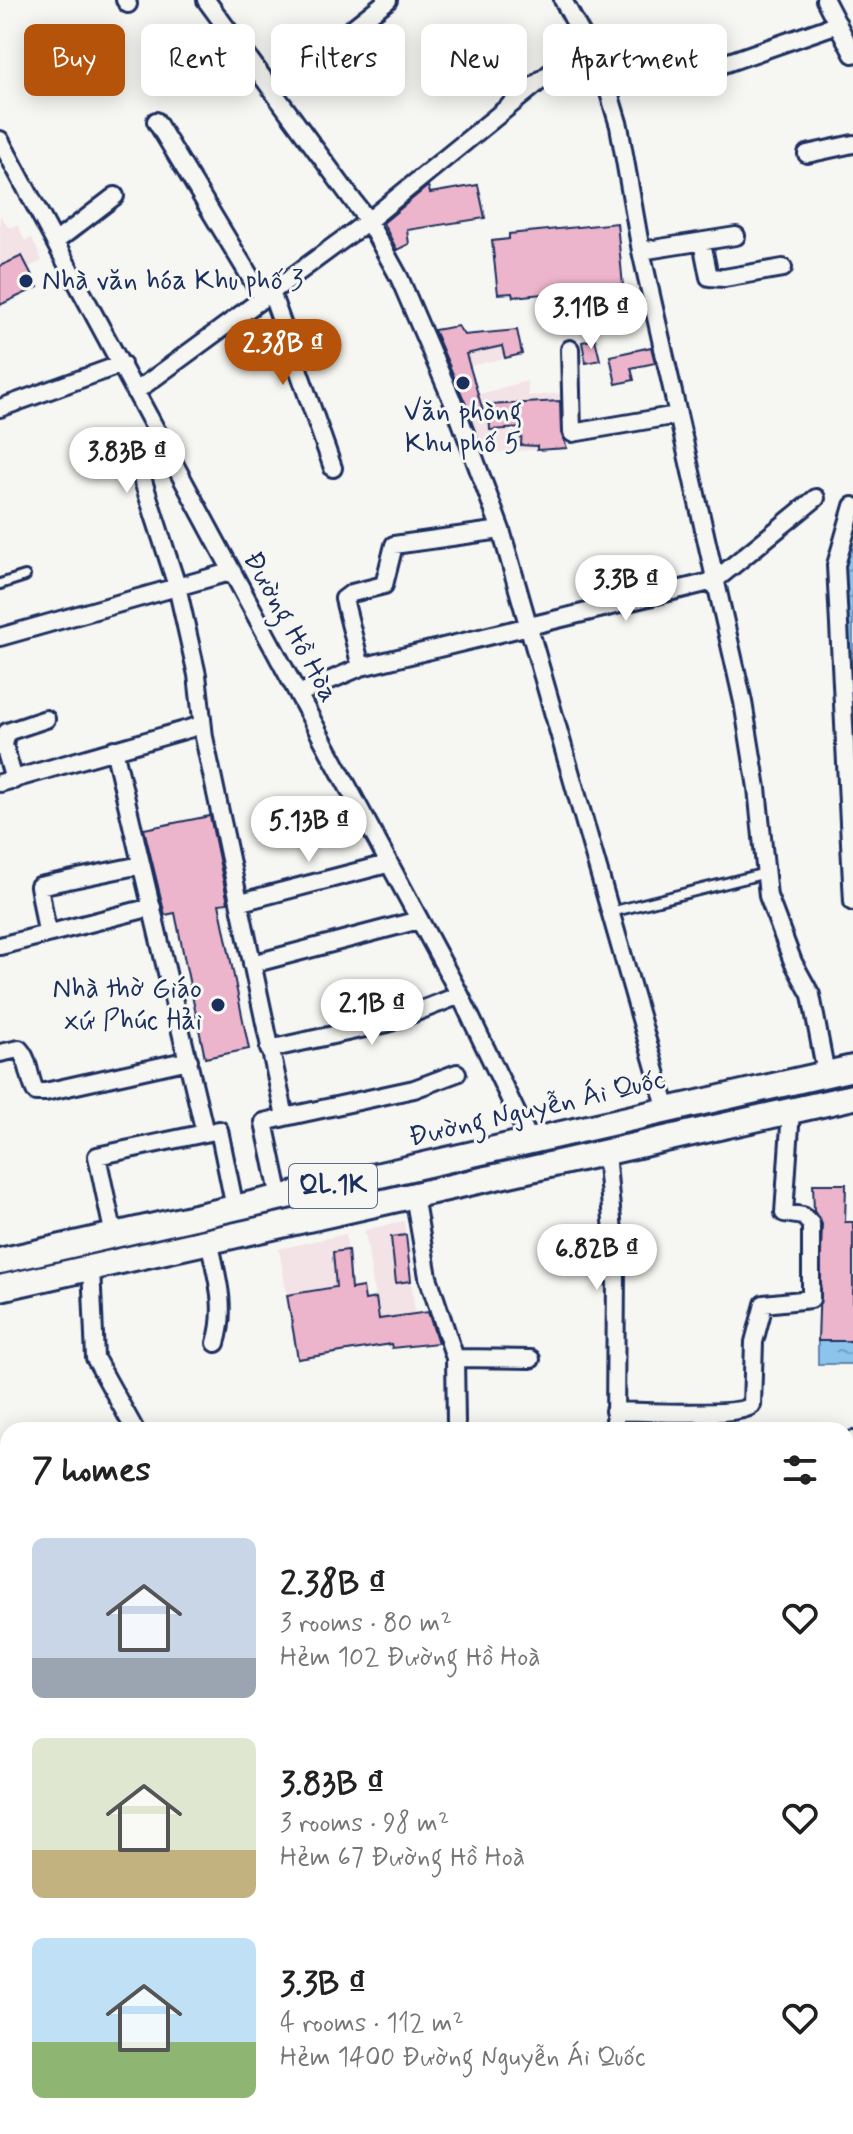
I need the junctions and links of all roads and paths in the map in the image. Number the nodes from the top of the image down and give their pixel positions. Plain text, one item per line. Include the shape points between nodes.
1 (206, 0) edge
2 (388, 0) edge
3 (825, 0) edge
4 (571, 4) edge
5 (358, 24) edge
6 (580, 24) edge
7 (838, 24) junction
8 (853, 54) edge
9 (727, 63) edge
10 (543, 79) edge
11 (271, 88) edge
12 (277, 96) edge
13 (610, 96) edge
14 (156, 121) dead end
15 (853, 144) edge
16 (2, 150) edge
17 (807, 154) dead end
18 (115, 196) dead end
19 (368, 221) junction
20 (736, 236) dead end
21 (55, 242) junction
22 (702, 242) junction
23 (641, 251) junction
24 (783, 268) dead end
25 (267, 295) junction
26 (570, 349) dead end
27 (122, 364) junction
28 (135, 392) junction
29 (0, 408) edge
30 (677, 415) junction
31 (159, 435) junction
32 (333, 468) dead end
33 (816, 498) dead end
34 (853, 506) edge
35 (501, 530) junction
36 (230, 572) junction
37 (25, 576) dead end
38 (714, 581) junction
39 (0, 584) edge
40 (177, 586) junction
41 (529, 626) junction
42 (1, 635) edge
43 (361, 667) junction
44 (298, 694) junction
45 (46, 719) dead end
46 (202, 725) junction
47 (114, 749) junction
48 (7, 782) edge
49 (387, 864) junction
50 (141, 865) junction
51 (766, 873) junction
52 (241, 902) junction
53 (853, 902) edge
54 (152, 907) junction
55 (610, 913) junction
56 (419, 920) junction
57 (47, 932) junction
58 (0, 946) edge
59 (252, 964) junction
60 (460, 995) junction
61 (269, 1049) junction
62 (0, 1053) edge
63 (189, 1060) junction
64 (853, 1068) edge
65 (457, 1073) dead end
66 (826, 1074) junction
67 (853, 1097) edge
68 (667, 1110) junction
69 (791, 1111) junction
70 (285, 1117) junction
71 (205, 1133) junction
72 (673, 1137) junction
73 (530, 1141) junction
74 (606, 1152) junction
75 (414, 1195) junction
76 (280, 1198) junction
77 (235, 1208) junction
78 (114, 1236) junction
79 (209, 1241) junction
80 (0, 1261) edge
81 (91, 1267) junction
82 (0, 1288) edge
83 (216, 1343) dead end
84 (455, 1358) junction
85 (531, 1359) dead end
86 (614, 1411) junction
87 (131, 1422) edge
88 (456, 1422) edge
89 (615, 1422) edge

1 - 11 street
2 - 5 street
3 - 7 street
4 - 6 street
7 - 8 street
7 - 9 street
10 - 19 street
12 - 19 street
13 - 23 street
14 - 25 street
15 - 17 street
16 - 21 street, Đường Hồ Hòa
18 - 21 street
19 - 25 street
19 - 35 street via 410,301
20 - 22 street
21 - 27 street, Đường Hồ Hòa
22 - 23 street
22 - 24 street via 709,277
23 - 30 street
25 - 28 street
25 - 32 street
26 - 30 street via 572,433
27 - 28 street, Đường Hồ Hòa
27 - 29 street
28 - 31 street, Đường Hồ Hòa
30 - 38 street
31 - 36 street, Đường Hồ Hòa
31 - 40 street via 133,450
33 - 38 street
34 - 53 street via 836,565
35 - 41 street
35 - 43 street via 394,545 384,585 344,599
36 - 40 street
36 - 44 street, Đường Hồ Hòa
37 - 39 lane
38 - 41 street
38 - 51 street via 743,702
40 - 42 street
40 - 46 street
41 - 43 street
41 - 55 street
43 - 44 street
44 - 49 street, Đường Hồ Hòa
45 - 48 street via 7,732
46 - 47 street
46 - 52 street
47 - 48 street
47 - 50 street
49 - 52 street
49 - 56 street, Đường Hồ Hòa
50 - 54 street
50 - 57 street via 39,886
51 - 55 lane
51 - 66 street via 771,908 811,995
52 - 59 street
54 - 57 street
54 - 63 street
55 - 68 street
56 - 59 street
56 - 60 street, Đường Hồ Hòa
57 - 58 street
59 - 61 street
60 - 61 street via 388,1023
60 - 73 street, Đường Hồ Hòa
61 - 70 street
62 - 63 street via 19,1049 25,1055 36,1092
63 - 71 street
64 - 66 main road, Đường Nguyễn Ái Quốc / QL.1K
65 - 70 street via 414,1089
66 - 68 main road, Đường Nguyễn Ái Quốc / QL.1K
67 - 69 main road, Đường Nguyễn Ái Quốc / QL.1K
68 - 72 main road
68 - 73 main road, Đường Nguyễn Ái Quốc / QL.1K
69 - 72 main road, Đường Nguyễn Ái Quốc / QL.1K
69 - 86 street via 784,1213 803,1216 811,1224 811,1299 764,1304 754,1342 752,1405 695,1413
70 - 76 street via 264,1122
71 - 77 street via 219,1130
71 - 78 street via 97,1156
72 - 74 main road, Đường Nguyễn Ái Quốc / QL.1K
73 - 76 main road, Đường Nguyễn Ái Quốc / QL.1K
74 - 75 main road, Đường Nguyễn Ái Quốc / QL.1K
74 - 86 street via 616,1266
75 - 79 main road, Đường Nguyễn Ái Quốc / QL.1K
75 - 84 street via 430,1285
76 - 77 main road, Đường Nguyễn Ái Quốc / QL.1K
77 - 78 main road, Đường Nguyễn Ái Quốc / QL.1K
78 - 80 main road, Đường Nguyễn Ái Quốc / QL.1K
79 - 81 main road, Đường Nguyễn Ái Quốc / QL.1K
79 - 83 street via 221,1293 222,1329
81 - 82 main road, Đường Nguyễn Ái Quốc / QL.1K
81 - 87 street via 95,1358
84 - 85 street
84 - 88 street
86 - 89 street

